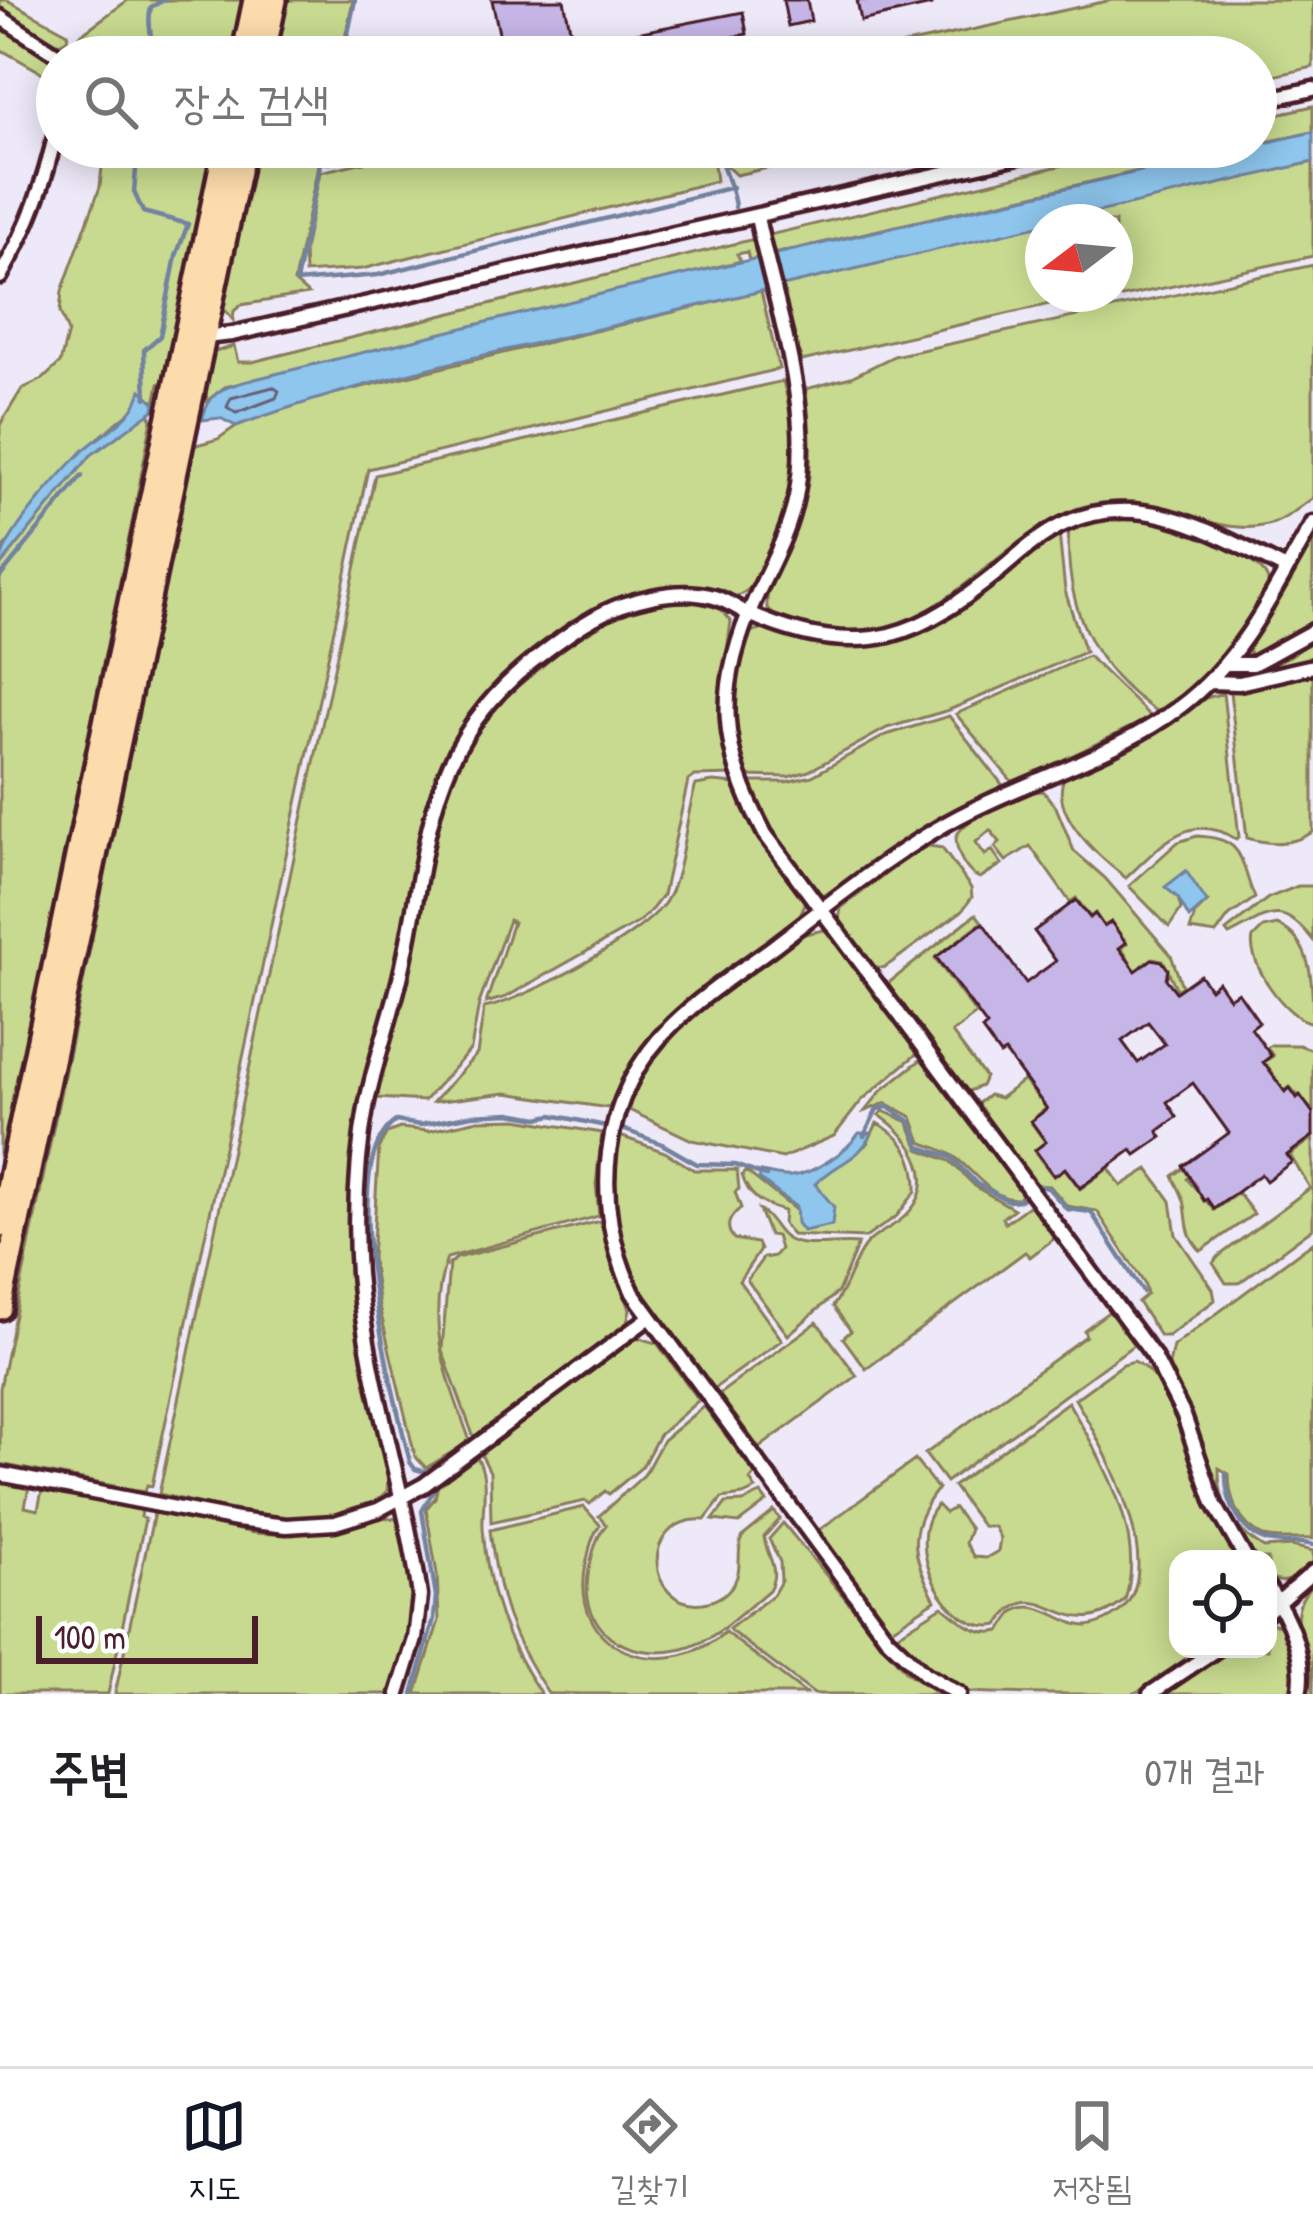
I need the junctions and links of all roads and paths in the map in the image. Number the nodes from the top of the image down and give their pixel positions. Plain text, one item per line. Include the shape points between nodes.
1 (255, 0) edge
2 (275, 0) edge
3 (0, 17) edge
4 (247, 36) edge
5 (267, 36) edge
6 (36, 39) edge
7 (1313, 88) edge
8 (1277, 96) edge
9 (48, 168) edge
10 (220, 168) edge
11 (240, 168) edge
12 (970, 168) edge
13 (757, 218) junction
14 (0, 278) edge
15 (204, 337) junction
16 (183, 392) junction
17 (175, 430) junction
18 (1313, 523) edge
19 (1286, 568) junction
20 (749, 614) junction
21 (1313, 631) edge
22 (1227, 664) junction
23 (1313, 666) edge
24 (1210, 682) junction
25 (822, 910) junction
26 (0, 1226) edge
27 (0, 1308) edge
28 (650, 1317) junction
29 (0, 1474) edge
30 (401, 1499) junction
31 (1241, 1550) edge
32 (1313, 1572) edge
33 (1277, 1604) edge
34 (1277, 1612) edge
35 (1204, 1658) edge
36 (398, 1694) edge
37 (958, 1694) edge
38 (1150, 1694) edge
39 (1299, 1694) edge

1 - 4 highway
2 - 5 highway
3 - 6 street
7 - 8 street
9 - 14 street
10 - 16 highway
11 - 15 highway
12 - 13 street
13 - 15 street
13 - 20 street via 800,430 797,495
15 - 16 highway
16 - 17 highway
17 - 26 highway
17 - 27 highway
18 - 19 street
19 - 20 street via 1188,521 1116,510 1062,524 943,614 895,633 834,638
19 - 22 street
20 - 25 street via 729,671 728,746 765,835
20 - 30 street via 716,597 678,593 598,615 494,698 440,786 367,1102 355,1202 365,1323
21 - 22 street via 1253,664
22 - 24 street
23 - 24 street
24 - 25 street via 1125,740 937,829
25 - 28 street via 670,1026 634,1074 605,1176 622,1270
25 - 31 street via 1170,1382 1214,1503
28 - 30 street
28 - 37 street via 887,1638
29 - 30 street via 286,1526 335,1523
30 - 36 street via 421,1609
32 - 33 street
34 - 39 street via 1295,1639
35 - 38 street

